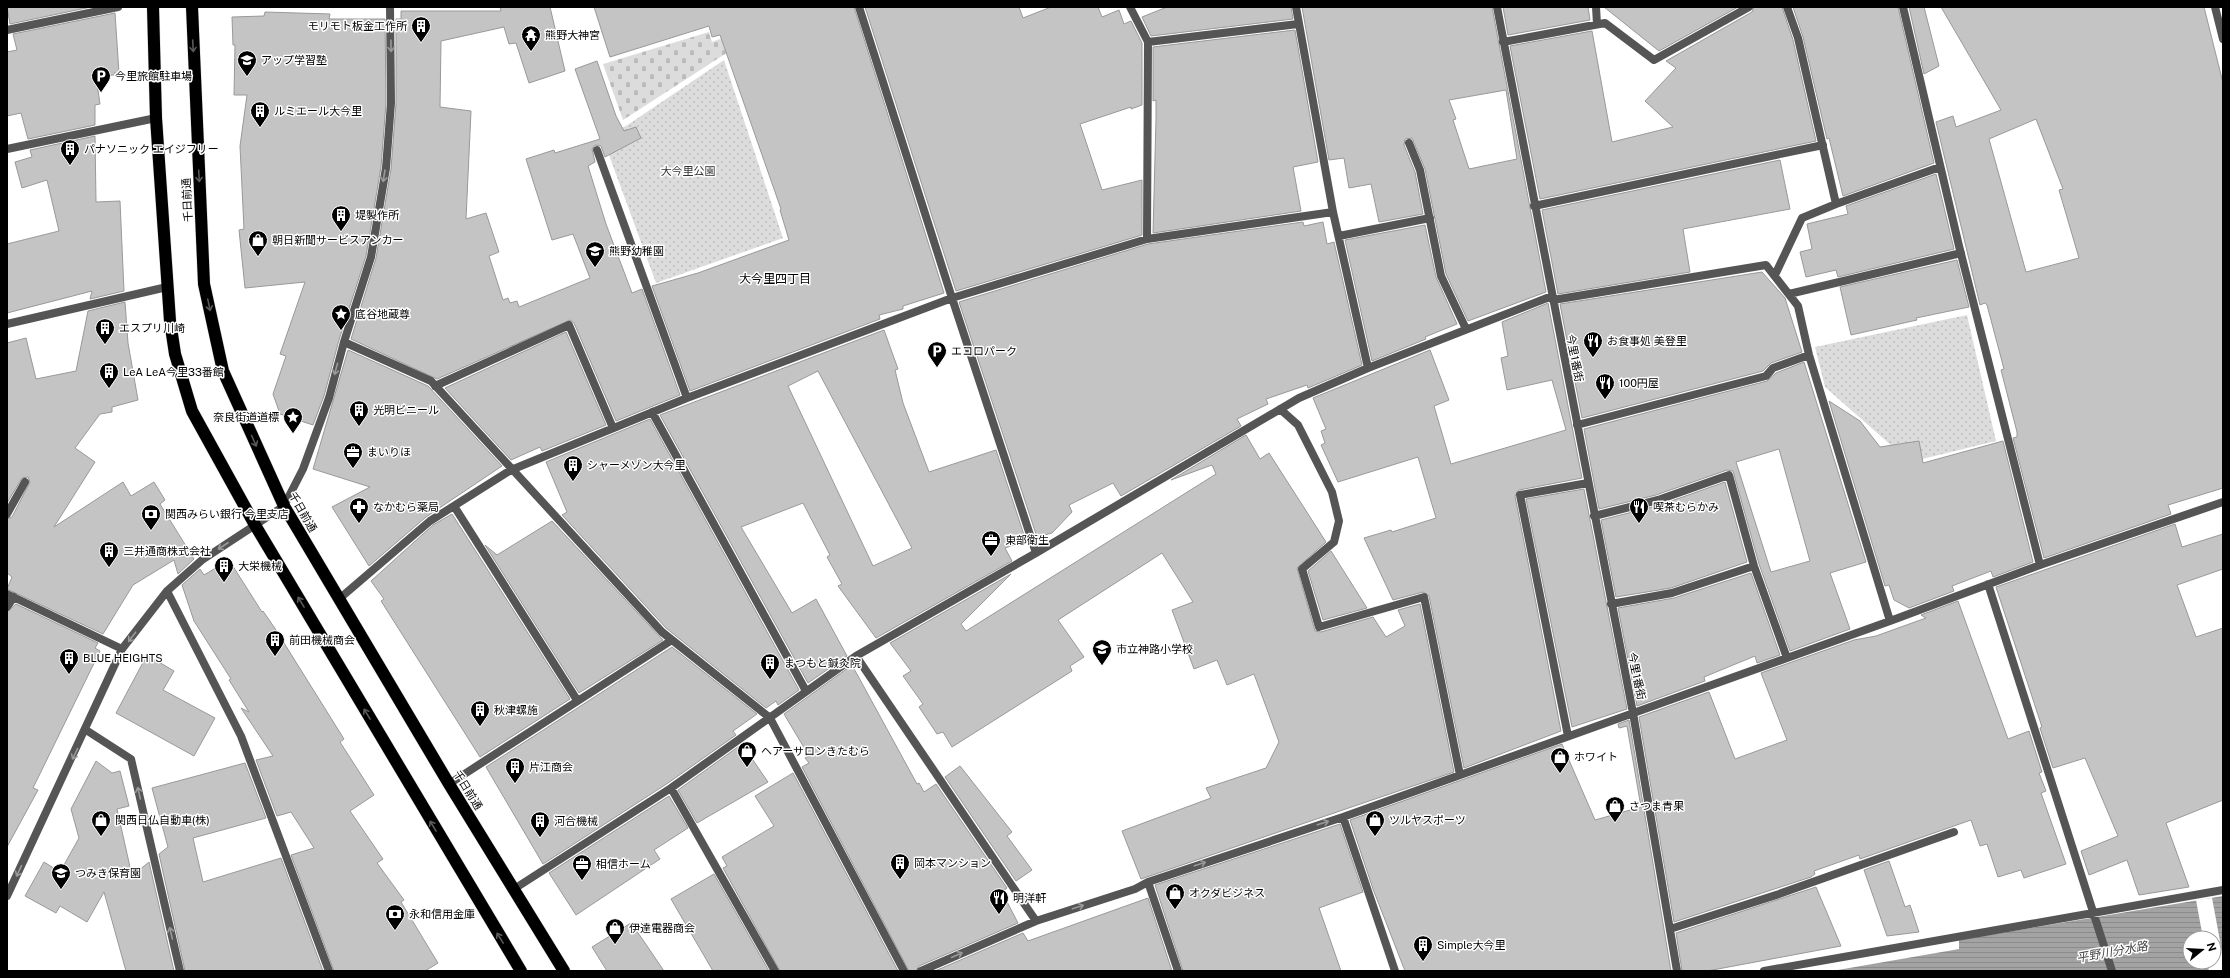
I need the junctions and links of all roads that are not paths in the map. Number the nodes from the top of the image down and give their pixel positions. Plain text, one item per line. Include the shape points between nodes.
1 (118, 7) edge
2 (153, 7) edge
3 (192, 7) edge
4 (390, 7) edge
5 (859, 7) edge
6 (1130, 7) edge
7 (1296, 7) edge
8 (1497, 7) edge
9 (1596, 7) edge
10 (1749, 7) edge
11 (1787, 7) edge
12 (1903, 7) edge
13 (2215, 7) edge
14 (1298, 24) junction
15 (1597, 24) junction
16 (7, 30) edge
17 (2223, 39) edge
18 (1148, 42) junction
19 (1503, 42) junction
20 (156, 118) junction
21 (1409, 143) dead end
22 (1823, 145) junction
23 (7, 149) edge
24 (597, 150) dead end
25 (1940, 167) junction
26 (1836, 204) junction
27 (1534, 206) junction
28 (1333, 212) junction
29 (1430, 218) junction
30 (1339, 236) junction
31 (1147, 239) junction
32 (1961, 253) junction
33 (1775, 275) junction
34 (167, 287) junction
35 (1789, 294) junction
36 (952, 298) junction
37 (1552, 298) junction
38 (7, 324) edge
39 (1466, 329) junction
40 (344, 342) junction
41 (1809, 355) junction
42 (1368, 368) junction
43 (434, 386) junction
44 (687, 398) junction
45 (1280, 409) junction
46 (652, 412) junction
47 (1577, 425) junction
48 (613, 428) junction
49 (511, 470) junction
50 (25, 482) dead end
51 (1588, 483) junction
52 (2223, 502) edge
53 (284, 506) junction
54 (454, 506) junction
55 (7, 514) edge
56 (1594, 516) junction
57 (255, 525) junction
58 (1036, 553) junction
59 (2040, 565) junction
60 (1754, 566) junction
61 (1988, 584) junction
62 (167, 591) junction
63 (10, 596) edge
64 (339, 599) junction
65 (1611, 604) junction
66 (7, 607) edge
67 (1890, 621) junction
68 (672, 640) junction
69 (122, 649) junction
70 (856, 656) junction
71 (1787, 658) junction
72 (806, 691) junction
73 (577, 700) junction
74 (1633, 713) junction
75 (770, 718) junction
76 (86, 730) junction
77 (1568, 736) junction
78 (1460, 775) junction
79 (449, 784) junction
80 (671, 788) junction
81 (1343, 817) junction
82 (1954, 832) dead end
83 (1148, 882) junction
84 (514, 888) junction
85 (2223, 890) edge
86 (7, 896) edge
87 (2093, 912) junction
88 (1036, 921) junction
89 (1670, 930) junction
90 (179, 967) edge
91 (173, 971) edge
92 (329, 971) edge
93 (521, 971) edge
94 (564, 971) edge
95 (775, 971) edge
96 (904, 971) edge
97 (921, 971) edge
98 (1178, 971) edge
99 (1395, 971) edge
100 (1677, 971) edge
101 (1764, 971) edge
102 (2112, 971) edge

1 - 16 street
2 - 20 highway
3 -> 53 highway, 千日前通 via 204,284 223,371
4 -> 40 street via 391,103 386,168 371,257
5 - 36 street
6 - 18 street
7 - 14 street
8 - 19 street, 今里1番街
9 - 15 street
10 - 15 street via 1654,60 1605,23
11 - 22 street via 1798,38
12 - 25 street
13 - 17 street
14 - 18 street
14 - 28 street
15 - 19 street
18 - 31 street
19 - 27 street, 今里1番街
20 - 23 street
20 - 34 highway
21 - 29 street via 1420,170
22 - 26 street
22 - 27 street
24 - 44 street
25 - 26 street
25 - 32 street
26 - 33 street via 1802,218
27 - 37 street, 今里1番街
28 - 30 street
28 - 31 street
29 - 30 street
29 - 39 street via 1441,276
30 - 42 street
31 - 36 street
32 - 35 street
32 - 59 street
33 - 35 street
33 - 37 street via 1766,265
34 - 38 street
34 - 57 highway via 175,354 192,411
35 - 41 street via 1798,306
36 - 44 street
36 - 58 street
37 - 39 street
37 - 47 street, 今里1番街
39 - 42 street
40 - 43 street via 431,381
40 -> 53 street via 329,398 303,469
41 - 47 street via 1773,368 1766,376
41 - 67 street
42 - 45 street
43 - 48 street via 568,325
43 - 49 street
44 - 46 street
45 - 58 street
45 - 78 street via 1298,425 1332,492 1339,521 1334,542 1302,569 1319,628 1424,597
46 - 48 street
46 - 72 street
47 - 51 street, 今里1番街
48 - 49 street
49 - 54 street
49 - 68 street
50 - 55 street
51 - 56 street, 今里1番街
51 - 77 street via 1520,495
52 - 59 street
53 - 57 street
53 - 64 highway, 千日前通
54 - 64 street via 430,521
54 - 73 street
56 - 60 street via 1658,500 1729,475
56 - 65 street, 今里1番街
57 -> 62 street via 202,560
93 -> 57 highway
58 - 70 street
59 - 61 street
60 - 65 street via 1672,593
60 - 71 street
61 - 67 street
61 - 87 street
62 -> 69 street
62 - 92 street via 241,736
63 - 66 street
63 - 69 street
64 - 79 highway, 千日前通
65 - 74 street, 今里1番街
67 - 71 street
68 - 73 street
68 - 75 street
69 - 76 street
70 - 72 street
70 - 88 street
71 - 74 street
72 - 75 street
73 - 79 street
74 - 77 street
74 - 89 street, 今里1番街
75 - 80 street
75 - 96 street
76 -> 86 street
90 -> 76 street via 131,759
77 - 78 street
78 - 81 street
79 - 84 highway, 千日前通
80 - 84 street
80 - 95 street
83 -> 81 street
81 - 99 street
82 - 89 street
88 -> 83 street via 1135,889
83 - 98 street
84 - 94 highway, 千日前通
85 - 87 street
87 - 101 street
87 - 102 street
97 -> 88 street
89 - 100 street, 今里1番街
90 - 91 street

